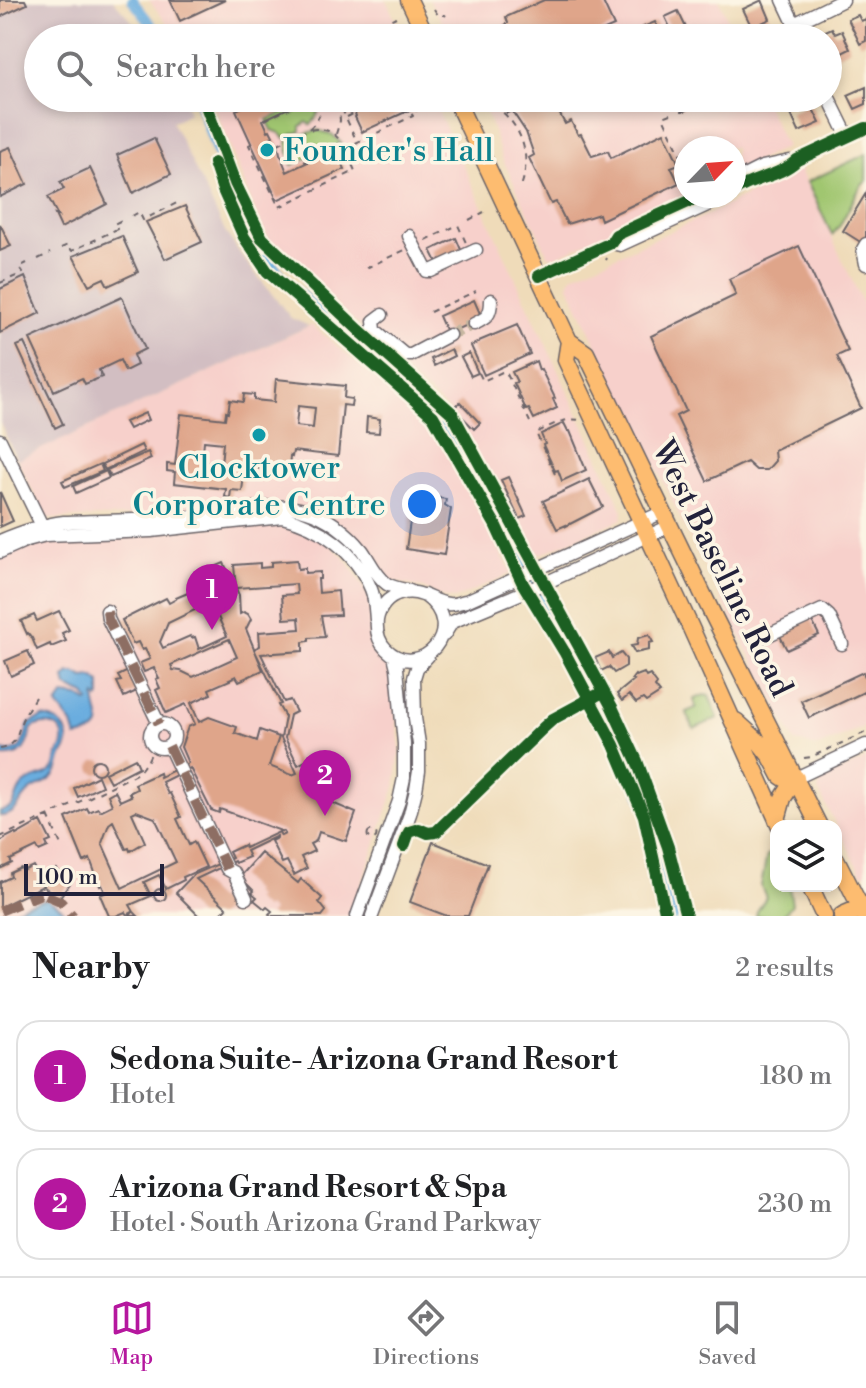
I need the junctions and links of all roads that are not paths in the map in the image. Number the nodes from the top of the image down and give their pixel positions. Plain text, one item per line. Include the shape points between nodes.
1 (409, 0) edge
2 (783, 0) edge
3 (843, 0) edge
4 (420, 24) edge
5 (794, 24) joint
6 (462, 112) edge
7 (836, 112) edge
8 (866, 128) edge
9 (848, 137) junction
10 (797, 160) junction
11 (746, 175) edge
12 (746, 184) edge
13 (675, 208) edge
14 (694, 208) edge
15 (701, 208) edge
16 (662, 214) junction
17 (686, 215) junction
18 (412, 242) road end
19 (611, 243) junction
20 (866, 244) edge
21 (472, 249) road end
22 (866, 264) edge
23 (539, 276) junction
24 (491, 300) dead end
25 (382, 315) dead end
26 (474, 324) tunnel mouth
27 (449, 335) tunnel mouth
28 (569, 341) junction
29 (0, 440) edge
30 (666, 519) junction
31 (645, 528) junction
32 (44, 530) junction
33 (0, 541) edge
34 (0, 552) edge
35 (419, 594) junction
36 (107, 611) dead end
37 (376, 624) junction
38 (764, 637) dead end
39 (440, 641) junction
40 (842, 644) dead end
41 (431, 652) junction
42 (394, 656) junction
43 (742, 672) junction
44 (717, 684) junction
45 (731, 717) junction
46 (159, 724) junction
47 (866, 745) edge
48 (162, 746) junction
49 (796, 778) junction
50 (778, 820) edge
51 (779, 820) edge
52 (816, 820) edge
53 (842, 870) edge
54 (813, 892) edge
55 (246, 898) dead end
56 (864, 910) edge
57 (357, 916) edge
58 (372, 916) edge
59 (824, 916) edge
60 (843, 916) edge

1 - 4 main road
2 - 5 street
3 - 5 street
6 - 23 main road, West Baseline Road
7 - 9 street
8 - 9 street
9 - 10 street
10 - 11 street
10 - 12 street
13 - 16 street
14 - 17 street
15 - 17 street
16 - 17 street
16 - 19 street via 616,235
17 - 19 street via 620,245
18 - 21 street via 427,271
19 - 23 street
20 - 22 street
23 - 28 main road, West Baseline Road
24 - 26 street via 487,318
25 - 27 street via 374,321 375,330 405,355
28 - 30 main road, West Baseline Road via 586,353
28 - 31 main road, West Baseline Road via 566,360
29 - 32 street
30 - 31 street
30 - 43 main road, West Baseline Road
31 - 35 street via 466,601 447,604
31 - 39 street via 537,587 452,622
31 - 44 main road, West Baseline Road
32 - 33 street
32 - 34 street
32 - 35 street via 64,522 204,516 283,506 333,524 390,586
32 - 37 street via 151,531 282,517 301,522 350,555 371,588
35 - 37 street via 392,597
35 - 39 street via 440,610
36 - 46 street
37 - 42 street via 381,643
38 - 40 street via 822,610
39 - 41 street
41 - 42 street via 413,659
41 - 58 street via 414,678 416,790
42 - 57 street via 404,778
43 - 44 main road
43 - 49 main road, West Baseline Road
44 - 45 main road, West Baseline Road
45 - 49 main road via 760,743 781,776
45 - 50 main road, West Baseline Road
46 - 48 street via 150,736
46 - 48 street via 173,731 173,741
47 - 49 street
48 - 55 street
49 - 51 main road via 783,798
49 - 52 main road, West Baseline Road
53 - 56 main road
54 - 59 main road
56 - 60 highway

